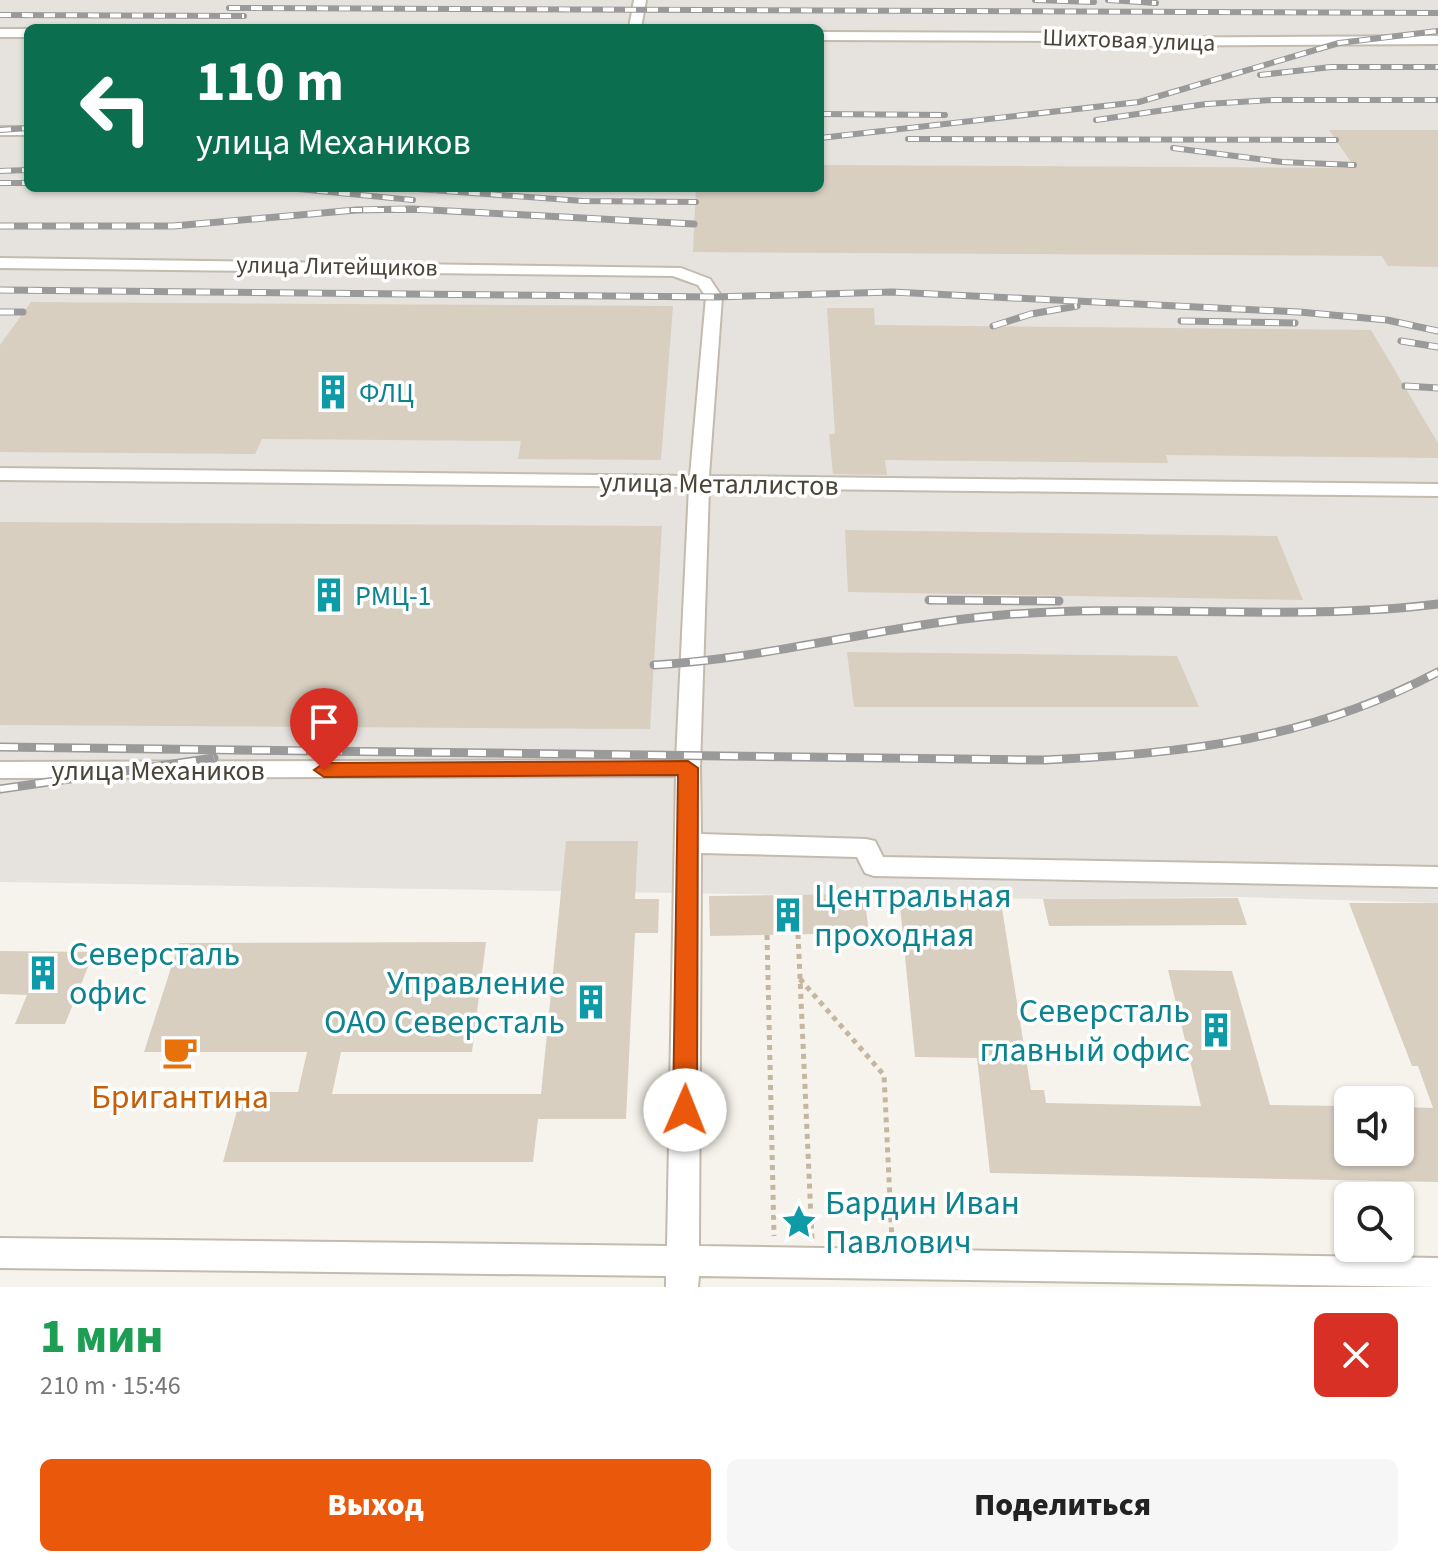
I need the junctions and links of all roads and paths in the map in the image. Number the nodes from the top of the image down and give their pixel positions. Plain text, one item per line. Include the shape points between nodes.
1 (640, 0) edge
2 (636, 24) edge
3 (0, 33) edge
4 (24, 33) edge
5 (824, 36) edge
6 (1438, 40) edge
7 (0, 131) edge
8 (24, 131) edge
9 (0, 263) edge
10 (0, 474) edge
11 (699, 483) junction
12 (1438, 490) edge
13 (688, 768) junction
14 (0, 770) edge
15 (689, 843) junction
16 (1438, 877) edge
17 (798, 934) dead end
18 (767, 935) dead end
19 (800, 979) junction
20 (0, 1253) edge
21 (775, 1263) junction
22 (813, 1263) junction
23 (893, 1265) junction
24 (1438, 1273) edge
25 (682, 1274) edge

1 - 2 street
3 - 4 street
5 - 6 street, Шихтовая улица via 1062,37 1105,42
7 - 8 street
9 - 11 street, улица Литейщиков via 675,271 704,282 714,297
10 - 11 street, улица Металлистов
11 - 12 street, улица Металлистов
11 - 13 street
13 - 14 street, улица Механиков
13 - 15 street
15 - 16 street via 866,848 874,866
15 - 25 street
17 - 19 path
18 - 21 path
19 - 22 path
19 - 23 path via 884,1075
20 - 25 street
21 - 22 street
21 - 25 street
22 - 23 street
23 - 24 street

